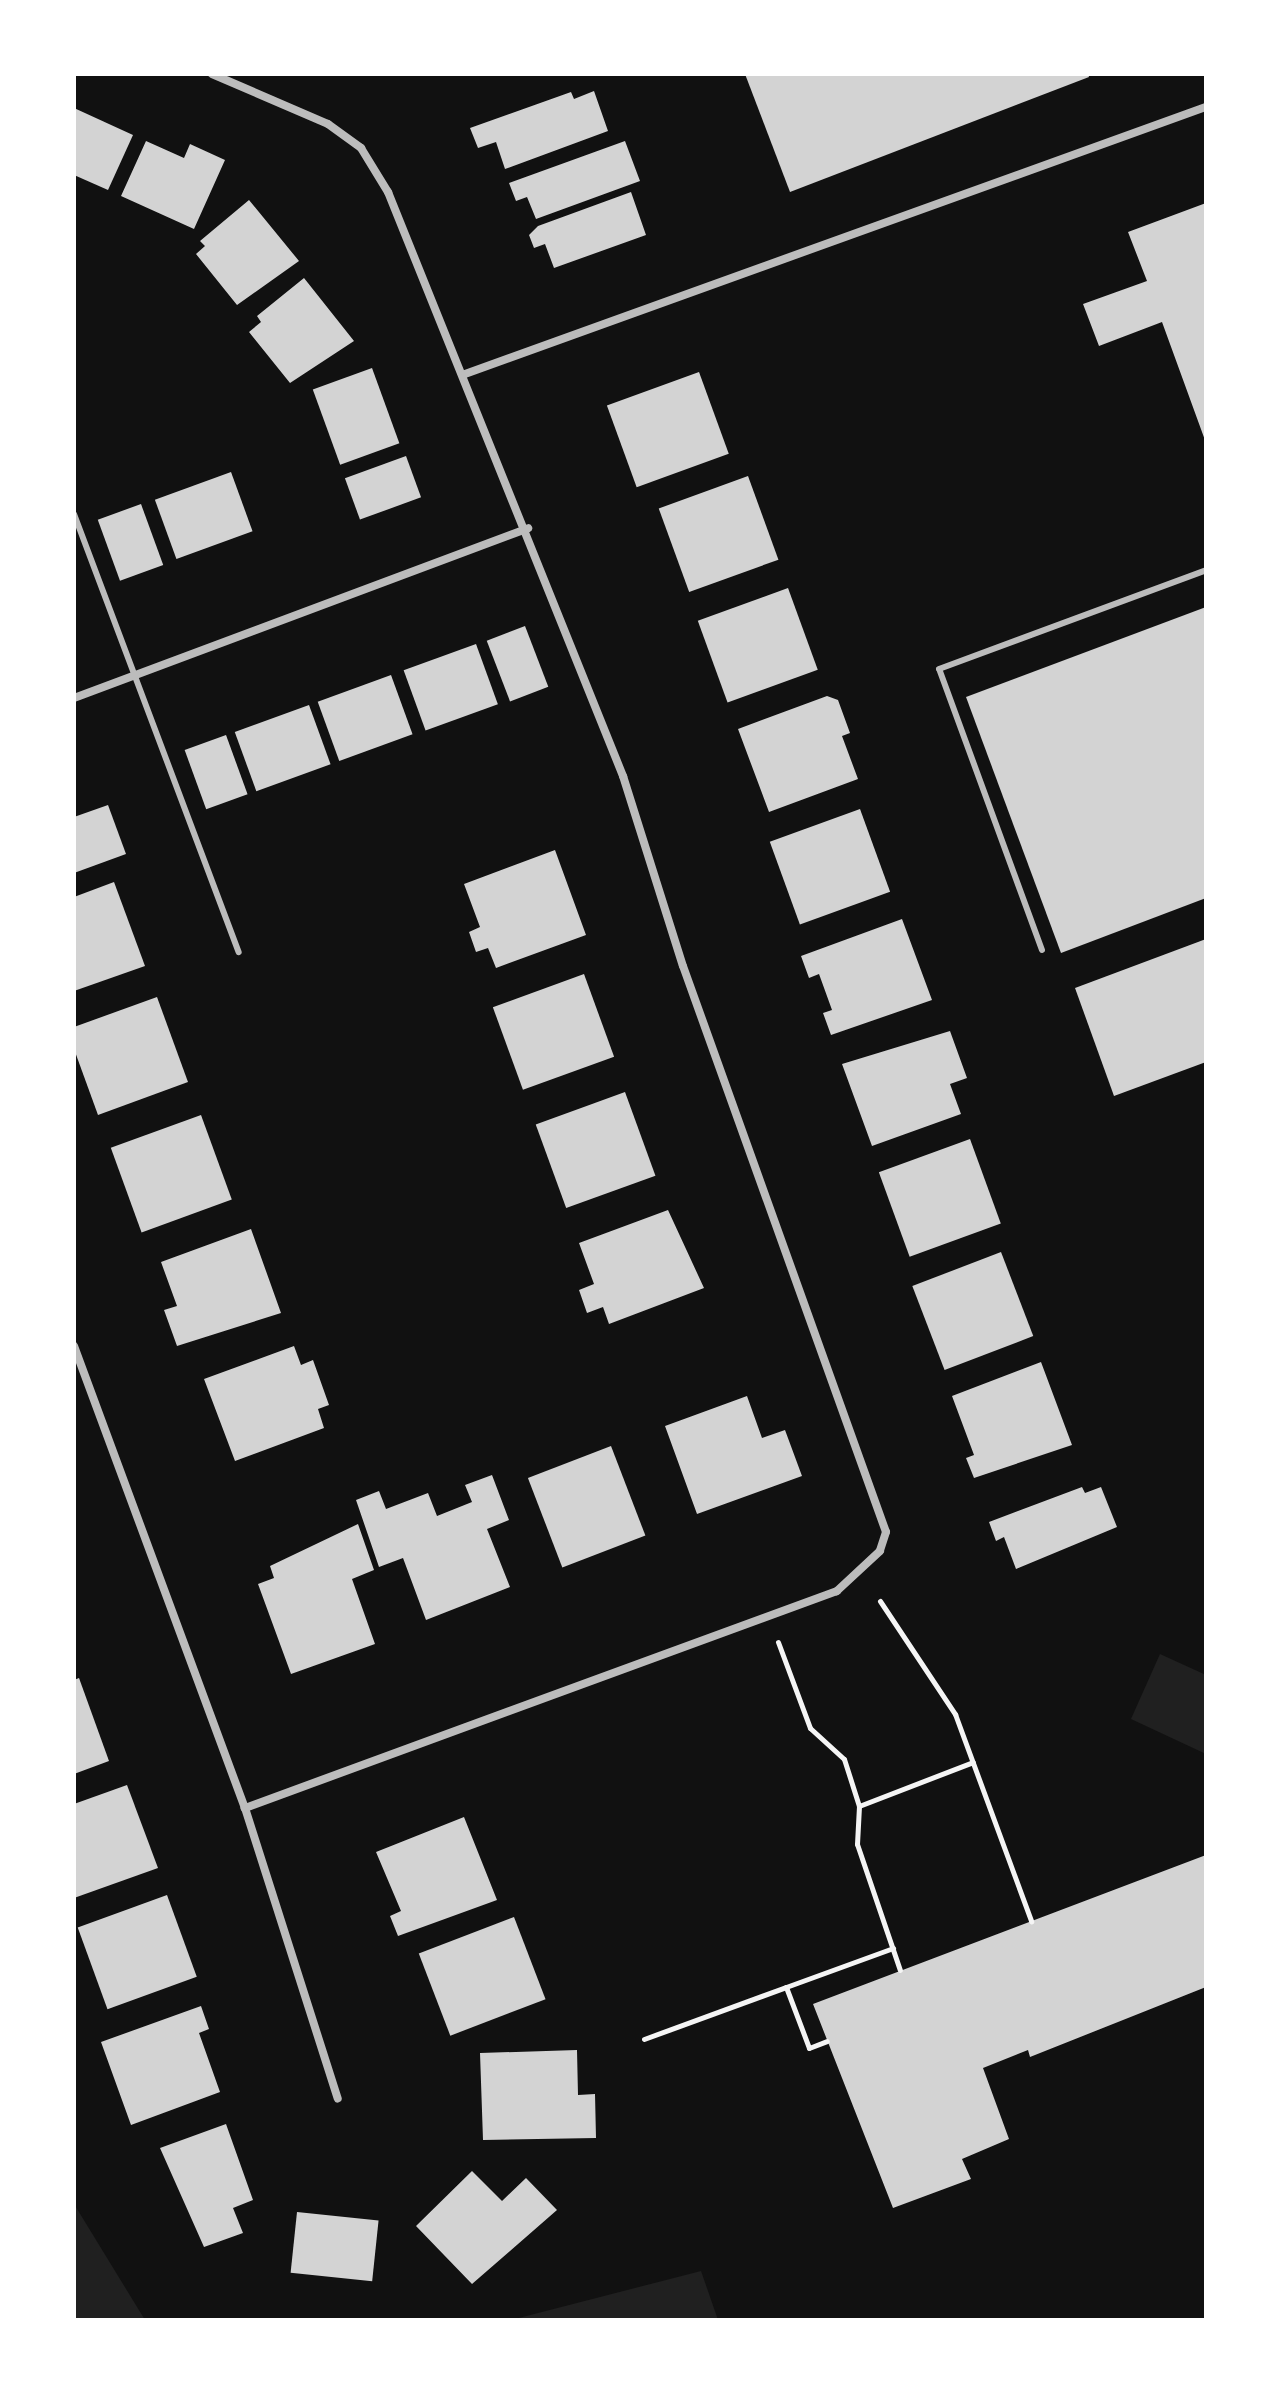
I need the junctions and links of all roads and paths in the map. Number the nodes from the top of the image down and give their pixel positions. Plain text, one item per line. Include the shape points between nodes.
1 (212, 74) edge
2 (1206, 107) edge
3 (465, 374) junction
4 (74, 514) edge
5 (528, 528) junction
6 (1206, 570) edge
7 (136, 675) junction
8 (74, 698) edge
9 (1042, 950) dead end
10 (239, 952) dead end
11 (74, 1346) edge
12 (880, 1601) dead end
13 (778, 1642) dead end
14 (973, 1762) junction
15 (859, 1806) junction
16 (245, 1808) junction
17 (1031, 1921) dead end
18 (893, 1948) junction
19 (900, 1970) dead end
20 (786, 1987) junction
21 (644, 2039) dead end
22 (827, 2041) dead end
23 (338, 2099) dead end

1 - 3 street via 328,124 361,148 388,192
2 - 3 street
3 - 5 street
4 - 7 lane
5 - 7 street
5 - 16 street via 623,776 683,966 886,1532 880,1551 837,1591
6 - 9 lane via 939,669
7 - 8 street
7 - 10 lane
11 - 16 street
12 - 14 path via 955,1714
13 - 15 path via 810,1728 844,1759
14 - 15 path
14 - 17 path
15 - 18 path via 857,1844
16 - 23 street
18 - 19 path
18 - 20 path
20 - 21 path
20 - 22 path via 809,2048

